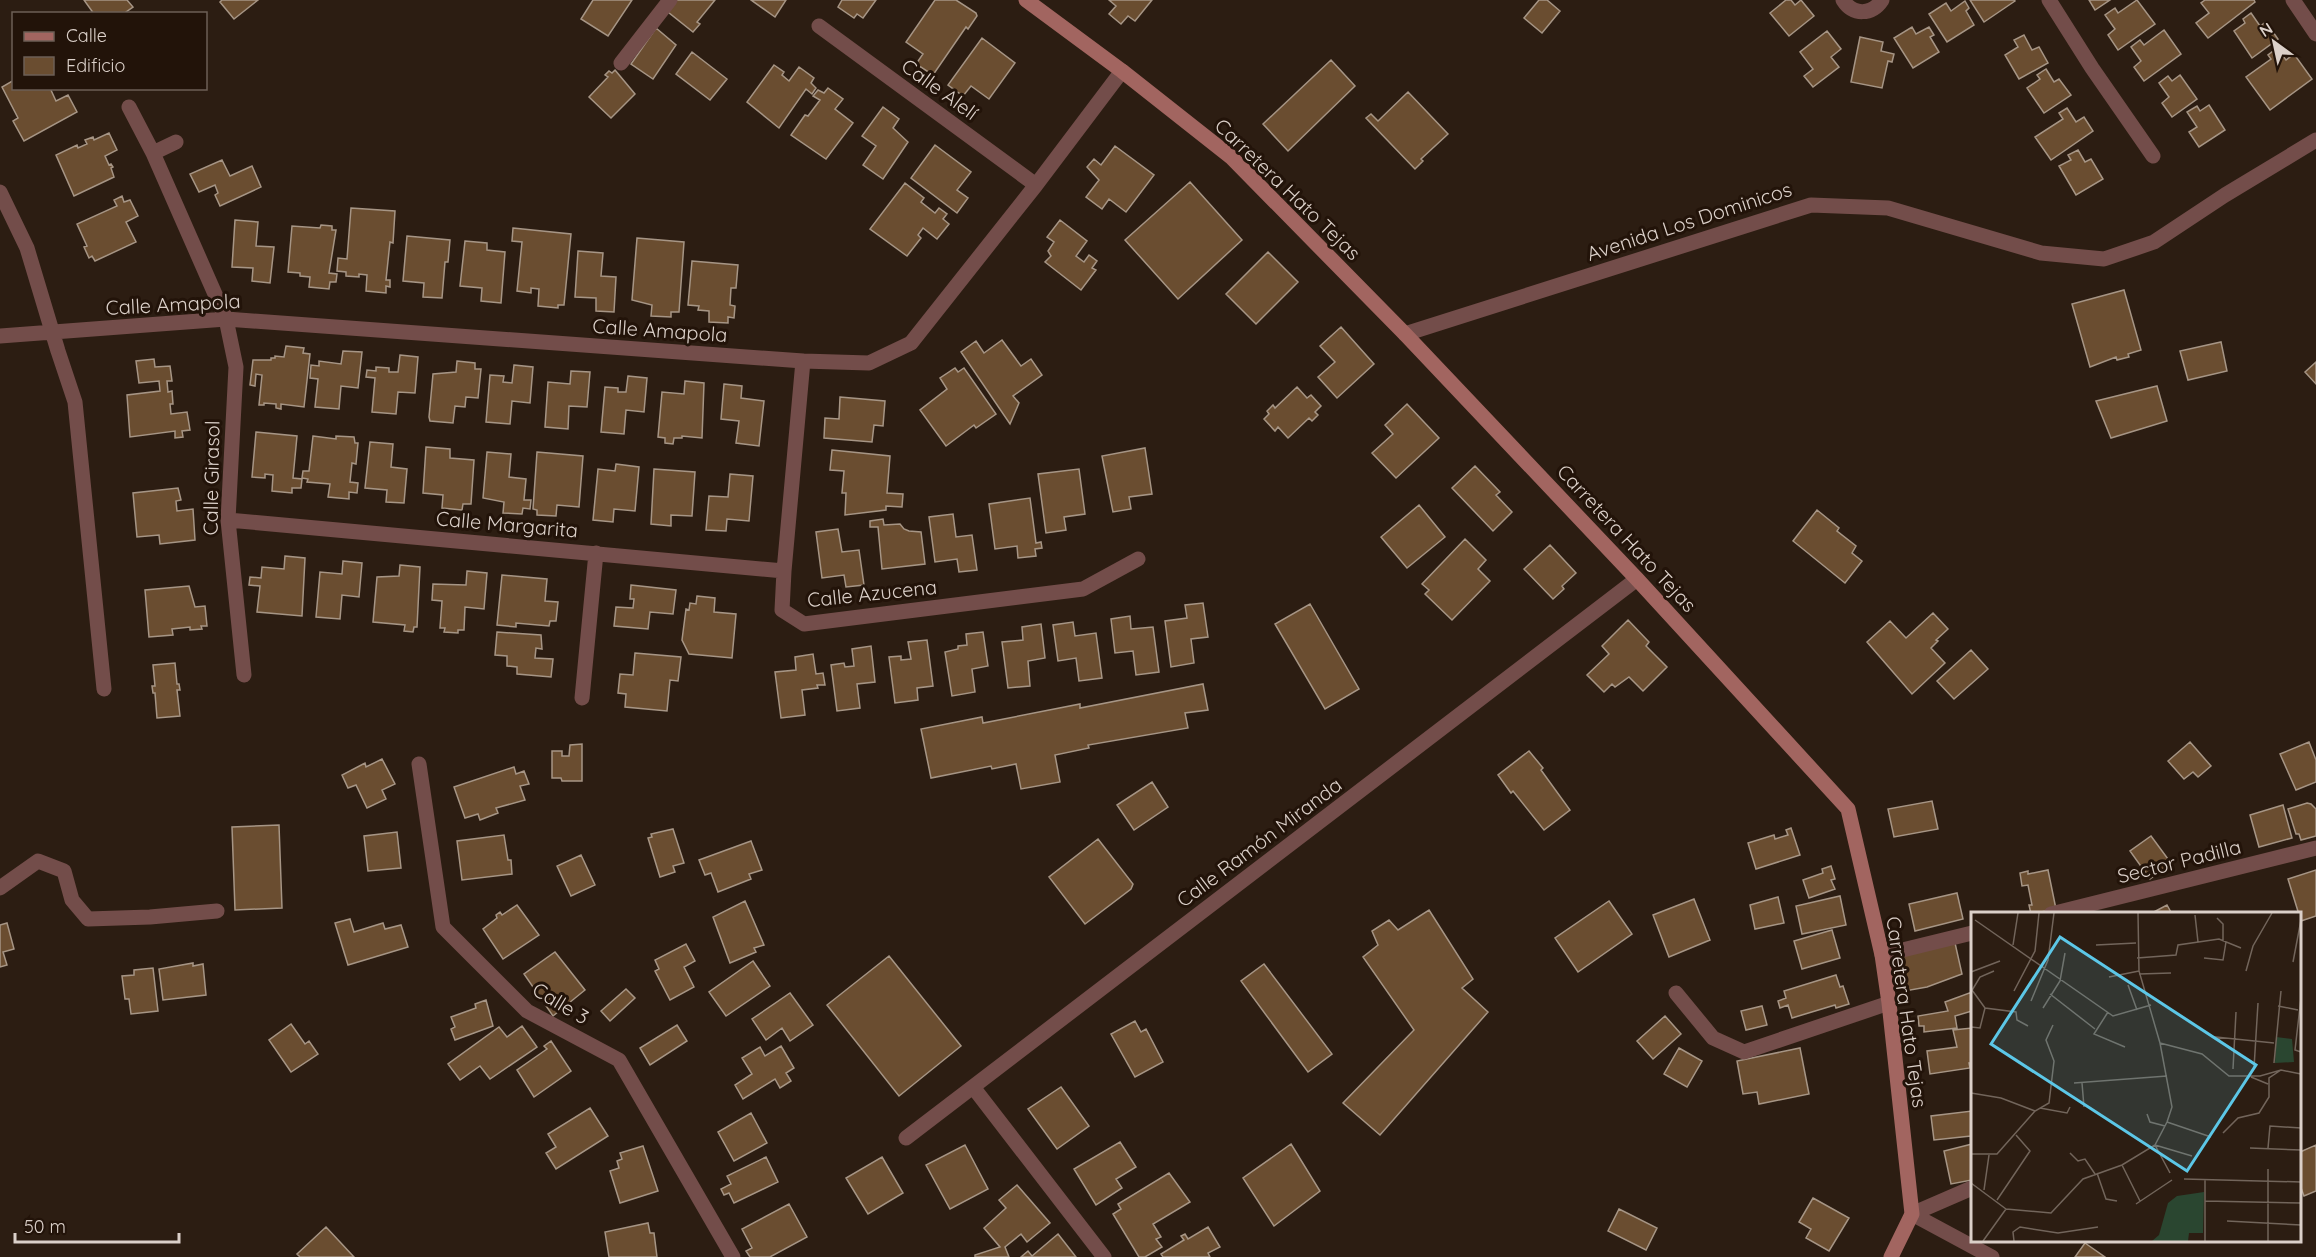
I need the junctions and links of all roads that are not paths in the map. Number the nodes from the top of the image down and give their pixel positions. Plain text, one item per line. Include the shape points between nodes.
1 (670, 0) edge
2 (1026, 0) edge
3 (1843, 0) edge
4 (1882, 0) edge
5 (2049, 0) edge
6 (2293, 0) edge
7 (819, 26) dead end
8 (2316, 34) edge
9 (621, 63) dead end
10 (1122, 70) junction
11 (129, 107) dead end
12 (2316, 140) edge
13 (176, 142) dead end
14 (153, 153) junction
15 (2153, 156) dead end
16 (1036, 185) junction
17 (0, 192) edge
18 (226, 319) junction
19 (55, 333) junction
20 (1405, 334) junction
21 (0, 336) edge
22 (803, 361) junction
23 (228, 520) junction
24 (596, 553) junction
25 (1138, 559) dead end
26 (783, 571) junction
27 (1637, 579) junction
28 (244, 675) dead end
29 (104, 689) dead end
30 (582, 698) dead end
31 (418, 764) dead end
32 (2316, 848) edge
33 (0, 888) edge
34 (218, 911) dead end
35 (2059, 912) edge
36 (1971, 933) edge
37 (1882, 955) junction
38 (1676, 993) dead end
39 (1889, 1003) junction
40 (973, 1087) junction
41 (906, 1138) dead end
42 (1971, 1188) edge
43 (1912, 1214) junction
44 (733, 1257) edge
45 (1104, 1257) edge
46 (1891, 1257) edge
47 (1992, 1257) edge

1 - 9 street
2 - 10 street, Carretera Hato Tejas
3 - 4 street via 1859,12 1875,8
5 - 15 street
6 - 8 street
7 - 16 street, Calle Alelí
10 - 16 street, Calle Amapola
10 - 20 street, Carretera Hato Tejas via 1231,157
11 - 14 street, Calle Girasol
12 - 20 street, Avenida Los Dominicos via 2154,242 2104,259 2041,252 1888,208 1811,205
13 - 14 street
14 - 18 street, Calle Girasol
16 - 22 street, Calle Amapola via 911,342 869,363
17 - 19 street via 27,248
18 - 19 street, Calle Amapola
18 - 22 street, Calle Amapola
18 - 23 street, Calle Girasol via 236,367
19 - 21 street, Calle Amapola
19 - 29 street via 75,402
20 - 27 street, Carretera Hato Tejas
22 - 26 street, Calle Azucena
23 - 24 street, Calle Margarita
23 - 28 street, Calle Girasol
24 - 26 street, Calle Margarita
24 - 30 street
25 - 26 street, Calle Azucena via 1083,589 804,624 782,610
27 - 37 street, Carretera Hato Tejas via 1848,809
27 - 40 street, Calle Ramón Miranda
31 - 44 street, Calle 3 via 443,927 527,1011 619,1060
32 - 35 street, Sector Padilla
33 - 34 street via 38,861 64,871 72,900 88,919
36 - 37 street
37 - 39 street, Carretera Hato Tejas
38 - 39 street via 1713,1038 1744,1052
39 - 43 street, Carretera Hato Tejas
40 - 41 street, Calle Ramón Miranda
40 - 45 street
42 - 43 street
43 - 46 street
43 - 47 street

